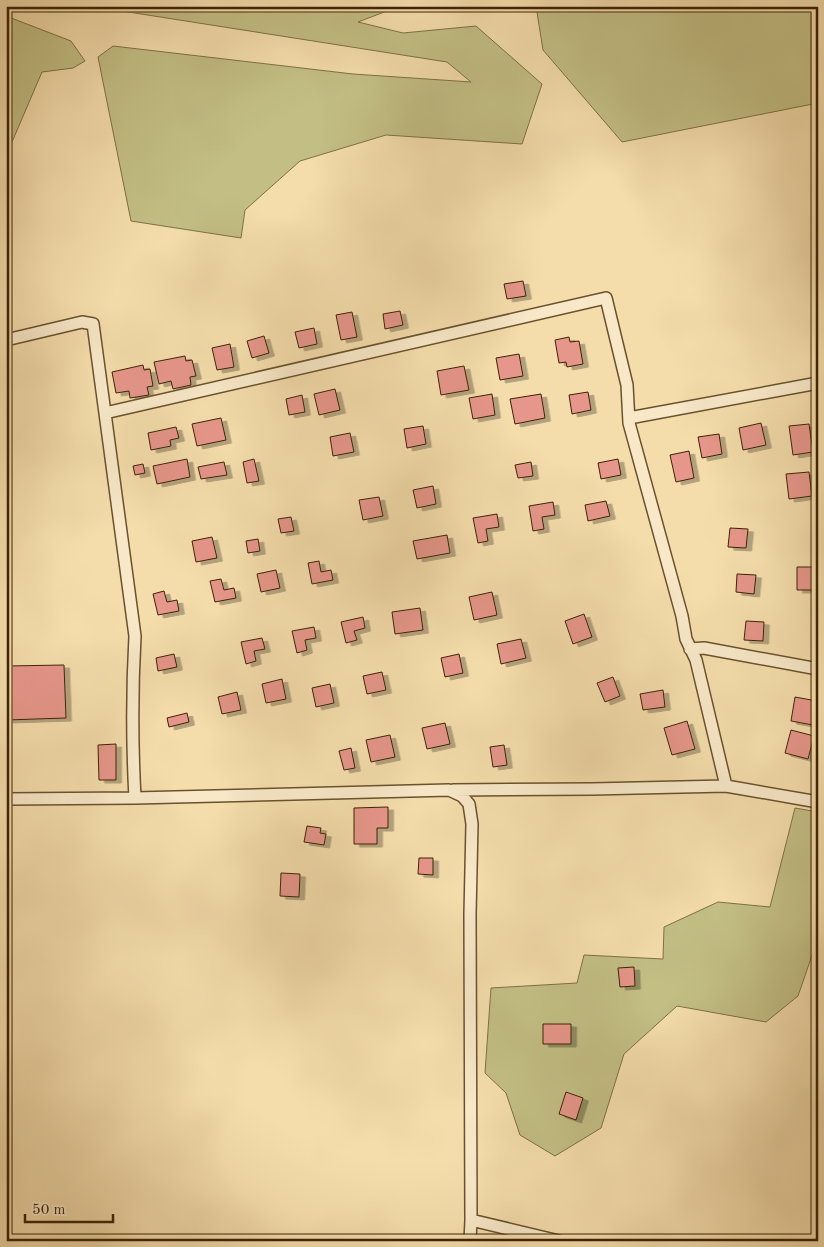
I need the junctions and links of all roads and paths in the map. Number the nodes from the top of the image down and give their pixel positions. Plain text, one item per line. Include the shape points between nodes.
1 (6, 340) edge
2 (818, 383) edge
3 (105, 413) junction
4 (629, 418) junction
5 (690, 649) junction
6 (818, 669) edge
7 (726, 786) junction
8 (449, 790) junction
9 (136, 798) junction
10 (6, 799) edge
11 (818, 802) edge
12 (471, 1220) junction
13 (470, 1241) edge
14 (559, 1241) edge

1 - 3 street via 82,322 93,324
2 - 4 street
3 - 4 street via 606,298 627,385
3 - 9 street via 135,636
4 - 5 street
5 - 6 street via 704,648
5 - 7 street via 696,660
7 - 8 street
7 - 11 street
8 - 9 street
8 - 12 street via 462,796 469,804 472,824
9 - 10 street
12 - 13 street
12 - 14 street

